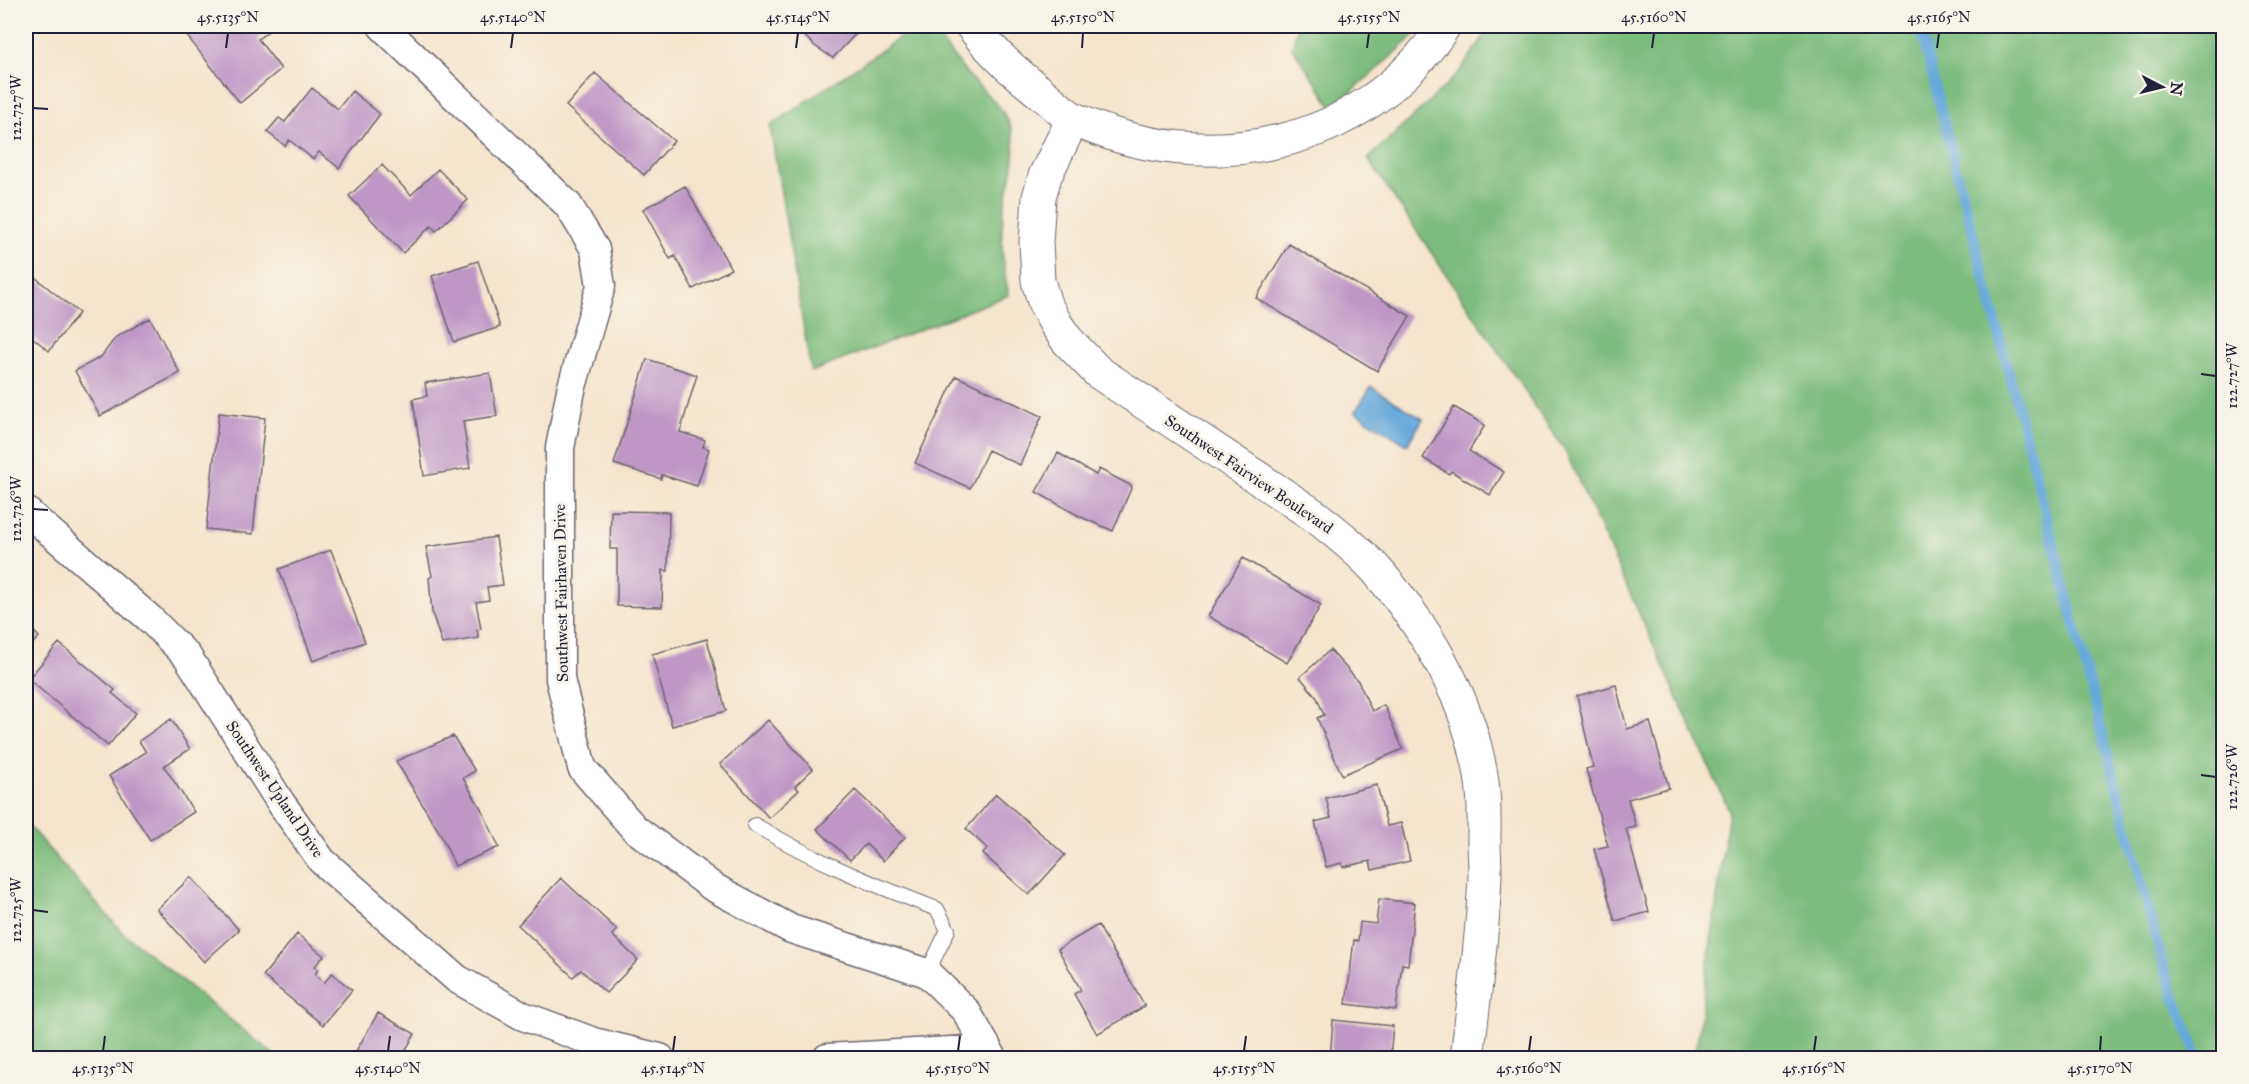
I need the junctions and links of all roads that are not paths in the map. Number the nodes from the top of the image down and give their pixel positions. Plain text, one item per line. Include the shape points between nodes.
1 (382, 26) edge
2 (972, 26) edge
3 (1444, 26) edge
4 (1074, 119) junction
5 (26, 511) edge
6 (754, 825) dead end
7 (927, 973) junction
8 (990, 1054) edge
9 (660, 1059) edge
10 (827, 1059) edge
11 (1467, 1059) edge

1 - 7 street, Southwest Fairhaven Drive via 568,205 595,249 601,286 571,390 560,448 560,679 582,768 634,828 713,887 791,929
2 - 4 street via 1014,73
3 - 4 street via 1417,61 1367,104 1287,140 1216,150 1174,148 1140,142
4 - 11 street, Southwest Fairview Boulevard via 1045,176 1039,197 1038,281 1056,324 1098,372 1123,391 1269,484 1354,549 1410,612 1442,662 1461,705 1474,742 1485,817 1482,920
5 - 9 street, Southwest Upland Drive via 187,656 322,861 457,979 523,1016 594,1042
6 - 7 lane via 795,850 937,909 948,930
7 - 8 street, Southwest Fairhaven Drive via 966,1011
8 - 10 street

